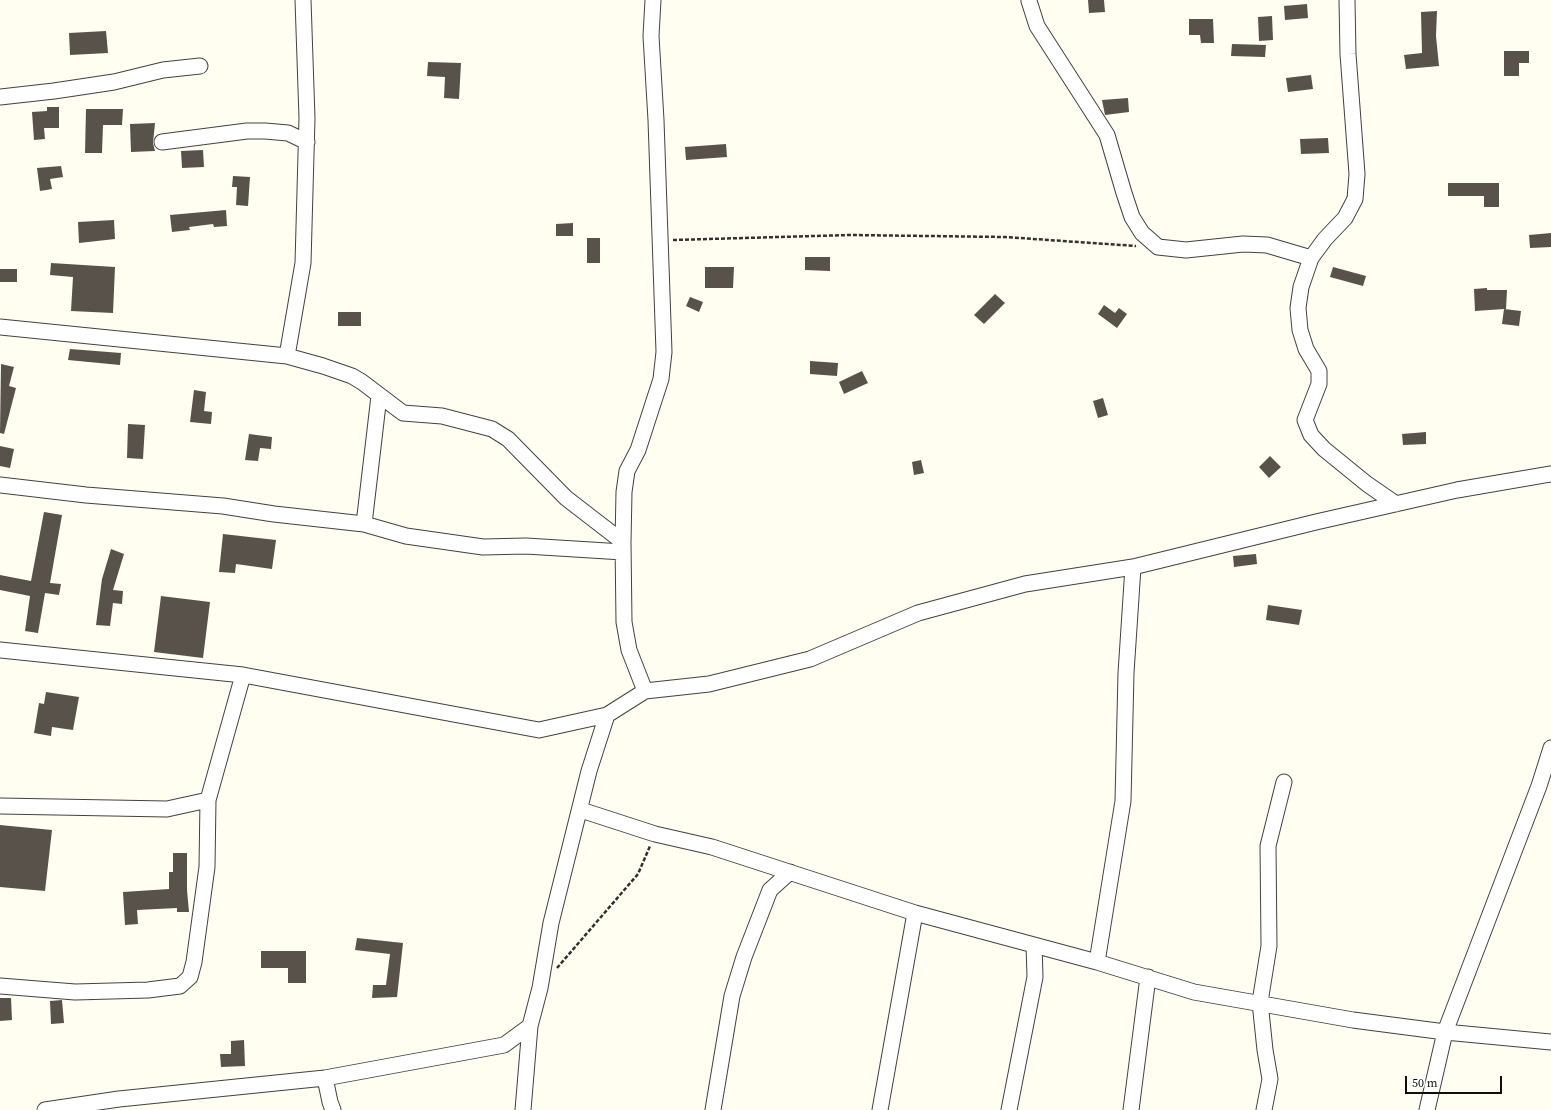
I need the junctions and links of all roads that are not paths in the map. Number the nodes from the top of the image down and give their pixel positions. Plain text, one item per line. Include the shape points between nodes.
1 (303, 0) edge
2 (653, 0) edge
3 (1347, 0) edge
4 (1029, 1) edge
5 (200, 66) dead end
6 (0, 97) edge
7 (162, 142) dead end
8 (307, 142) junction
9 (1311, 258) junction
10 (0, 326) edge
11 (287, 356) junction
12 (379, 396) junction
13 (1551, 474) edge
14 (0, 485) edge
15 (1396, 504) junction
16 (364, 524) junction
17 (623, 547) junction
18 (1133, 567) junction
19 (0, 650) edge
20 (243, 675) junction
21 (645, 691) junction
22 (607, 715) junction
23 (1551, 748) edge
24 (1284, 782) dead end
25 (208, 800) junction
26 (0, 806) edge
27 (581, 810) junction
28 (790, 872) junction
29 (915, 913) junction
30 (1034, 945) junction
31 (1097, 962) junction
32 (1148, 977) junction
33 (0, 986) edge
34 (1260, 1002) junction
35 (530, 1026) junction
36 (1445, 1032) junction
37 (1551, 1042) edge
38 (324, 1078) junction
39 (45, 1110) edge
40 (334, 1110) edge
41 (523, 1110) edge
42 (713, 1110) edge
43 (880, 1110) edge
44 (1009, 1110) edge
45 (1131, 1110) edge
46 (1264, 1110) edge
47 (1427, 1110) edge

1 - 8 street
2 - 17 street via 651,36 664,352 661,379 638,450 627,471
3 - 9 street via 1348,54 1357,174 1355,199 1344,218
4 - 9 street via 1037,26 1107,135 1132,217 1142,233 1158,247 1186,250 1243,244 1267,245
5 - 6 street via 163,70 114,82
7 - 8 street via 247,131 288,133
8 - 11 street via 303,264
9 - 15 street via 1300,287 1298,308 1300,330 1306,349 1319,371 1319,378 1305,420 1311,435 1324,449
10 - 11 street
11 - 12 street via 352,376
12 - 16 street
12 - 17 street via 403,413 442,416 492,430 508,439 566,498
13 - 15 street via 1457,490
14 - 16 street via 223,506
15 - 18 street
16 - 17 street via 406,536 483,548
17 - 21 street via 624,622 629,650
18 - 21 street via 1025,584 918,614 810,660 710,684
18 - 31 street via 1126,673 1122,801
19 - 20 street
20 - 22 street via 539,730
20 - 25 street
21 - 22 street
22 - 27 street
23 - 36 street via 1539,786
24 - 34 street via 1268,846 1269,946
25 - 26 street via 167,809
25 - 33 street via 207,867 194,962 190,977 180,986 148,990 75,992
27 - 28 street
27 - 35 street via 551,923 540,988
28 - 29 street
28 - 42 street via 770,890 744,957 732,996
29 - 30 street
29 - 43 street
30 - 31 street
30 - 44 street via 1035,977
31 - 32 street
32 - 34 street via 1194,992
32 - 45 street
34 - 36 street via 1353,1020
34 - 46 street via 1270,1079
35 - 38 street via 504,1045
35 - 41 street
36 - 37 street
36 - 47 street
38 - 39 street via 119,1099
38 - 40 street

